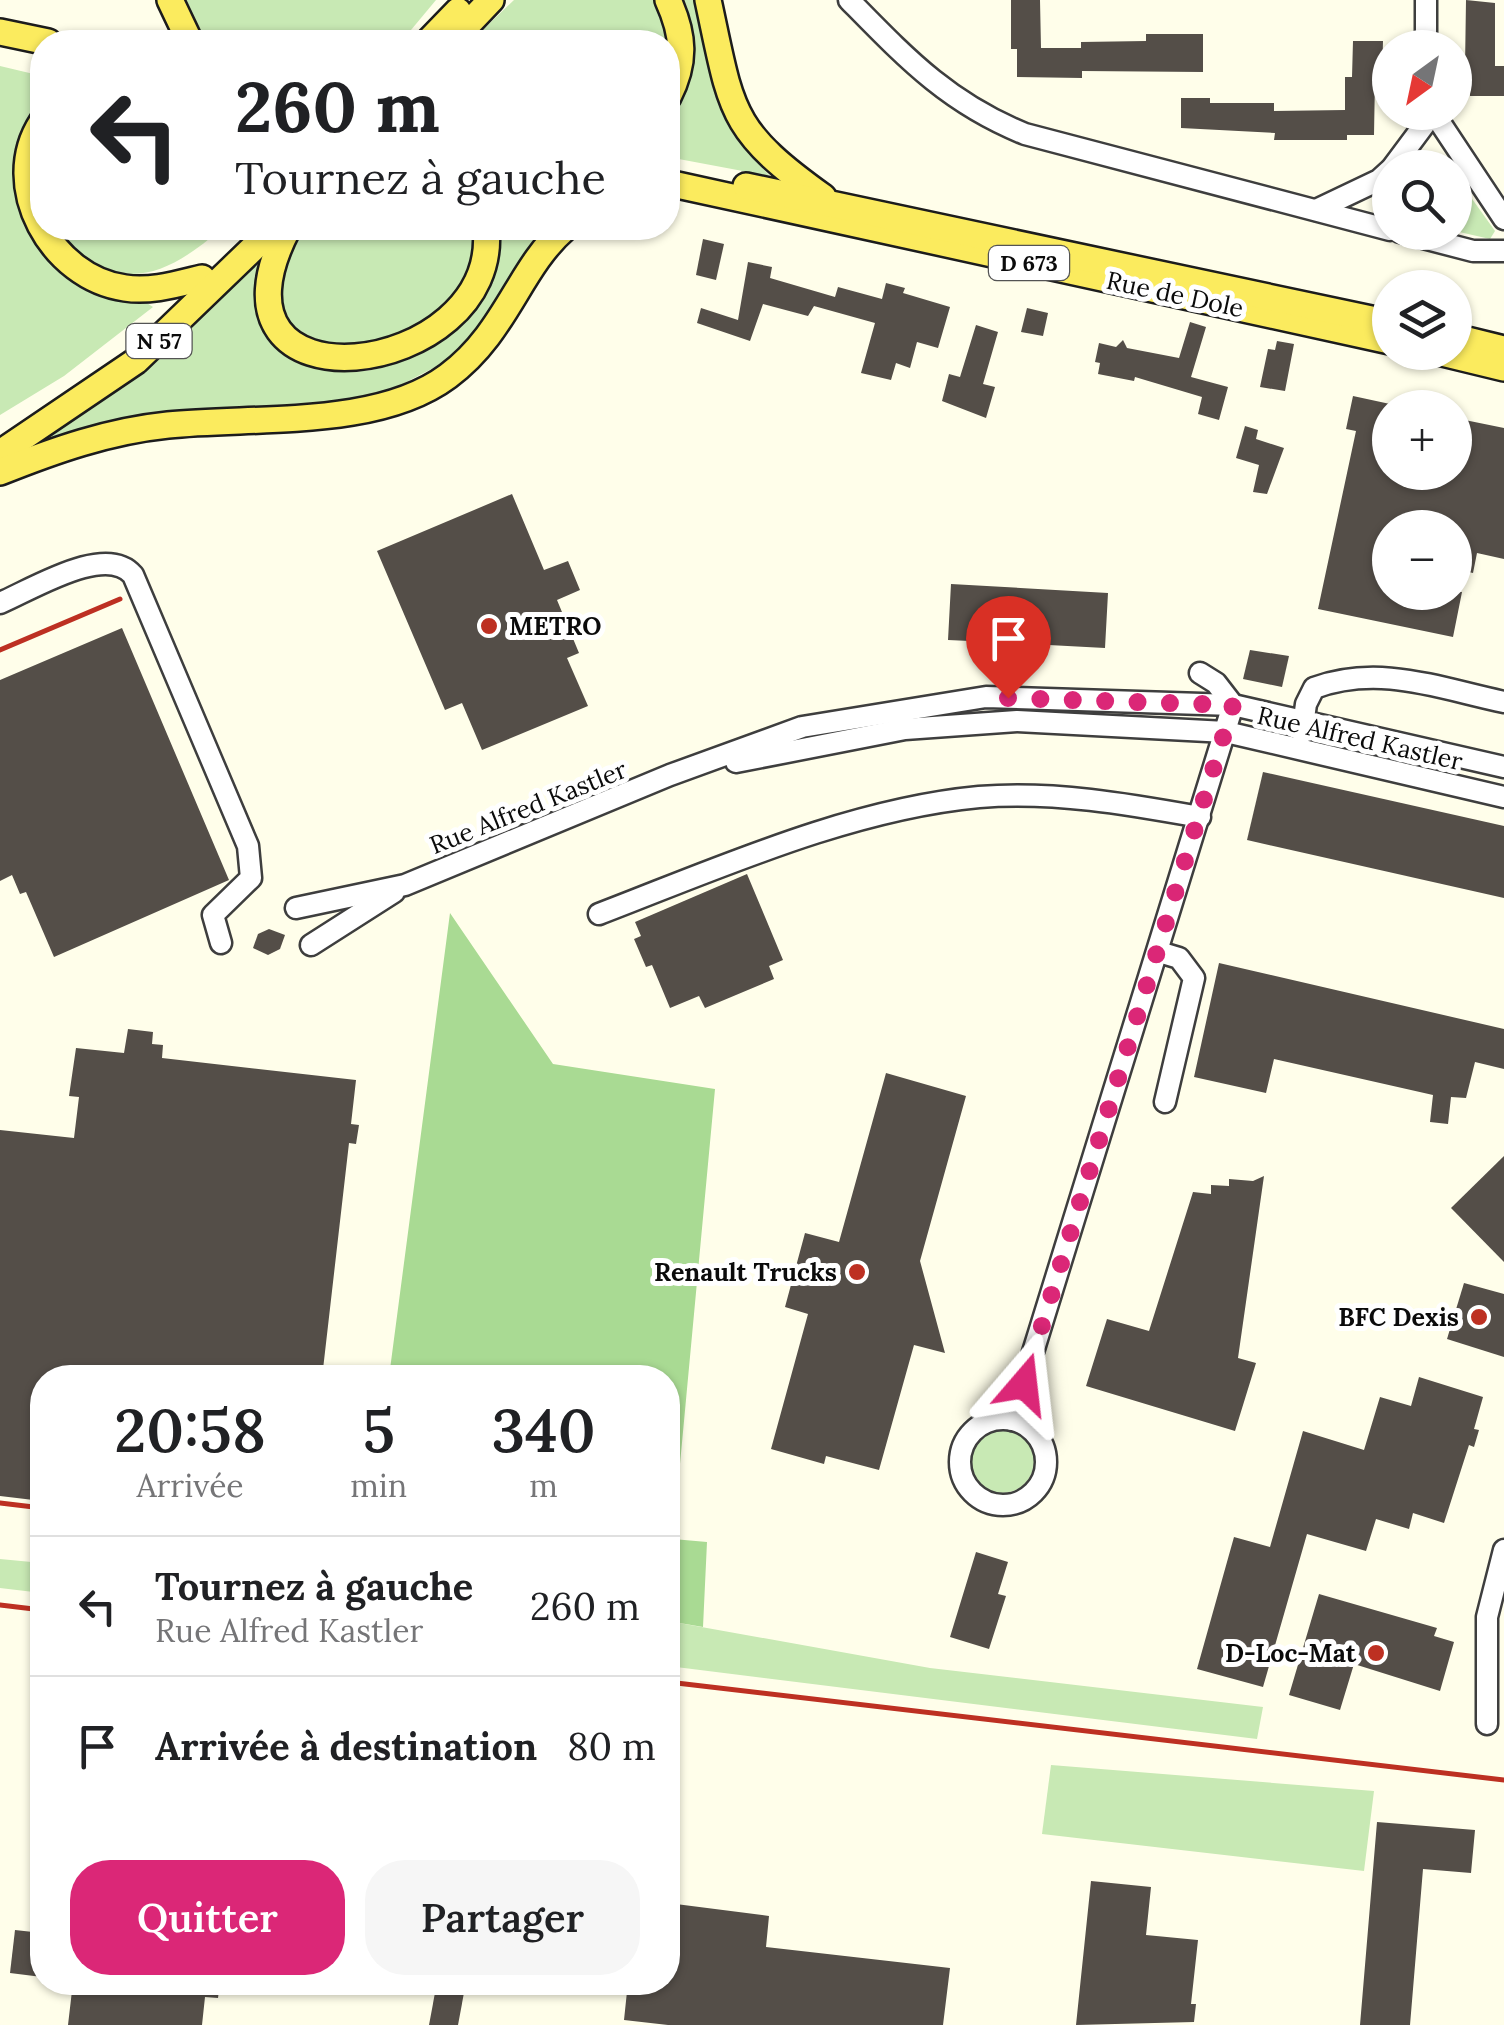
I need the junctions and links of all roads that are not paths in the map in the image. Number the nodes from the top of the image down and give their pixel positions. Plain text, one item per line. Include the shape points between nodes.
1 (170, 0) edge
2 (668, 0) edge
3 (708, 0) edge
4 (849, 0) edge
5 (1426, 0) edge
6 (484, 3) edge
7 (184, 30) edge
8 (445, 30) edge
9 (461, 30) edge
10 (678, 30) edge
11 (1426, 30) edge
12 (0, 32) edge
13 (30, 38) edge
14 (0, 48) edge
15 (30, 54) edge
16 (1444, 130) edge
17 (30, 148) edge
18 (680, 171) edge
19 (1372, 183) edge
20 (680, 186) edge
21 (680, 195) edge
22 (30, 197) edge
23 (832, 203) junction
24 (758, 206) junction
25 (1316, 210) junction
26 (1504, 220) edge
27 (1372, 225) edge
28 (49, 240) edge
29 (240, 240) edge
30 (262, 240) edge
31 (282, 240) edge
32 (485, 240) edge
33 (556, 240) edge
34 (1466, 250) edge
35 (1504, 251) edge
36 (202, 278) junction
37 (1372, 319) edge
38 (1372, 338) edge
39 (1472, 351) edge
40 (1503, 354) edge
41 (1472, 361) edge
42 (1504, 376) edge
43 (0, 434) edge
44 (0, 453) edge
45 (0, 472) edge
46 (0, 602) edge
47 (1200, 673) dead end
48 (1504, 702) edge
49 (1233, 705) junction
50 (1302, 722) junction
51 (1226, 732) junction
52 (1303, 750) junction
53 (1504, 768) edge
54 (670, 775) junction
55 (1504, 797) edge
56 (1200, 817) junction
57 (405, 884) junction
58 (296, 908) dead end
59 (599, 914) dead end
60 (222, 943) dead end
61 (311, 945) dead end
62 (1159, 952) junction
63 (1166, 1102) dead end
64 (1012, 1420) junction
65 (1504, 1550) edge
66 (1487, 1724) dead end

1 - 7 main road
2 - 10 main road
3 - 23 main road via 738,118 767,156
4 - 25 street via 938,89 993,121
5 - 11 street
6 - 8 main road
6 - 9 main road
12 - 13 main road
14 - 15 main road
16 - 26 street
17 - 22 main road
18 - 23 main road, Rue de Dole / D 673
19 - 25 street
20 - 24 main road, Rue de Dole / D 673
21 - 24 main road
23 - 37 main road, Rue de Dole / D 673
24 - 38 main road, Rue de Dole / D 673
25 - 27 street
28 - 36 main road via 94,277 126,288
29 - 36 main road, N 57
30 - 44 main road, N 57 via 136,361
31 - 32 main road via 267,291 279,327 303,349 350,360 403,347 451,312 482,267
33 - 45 main road via 480,349 446,378 399,403 132,430
34 - 35 street
36 - 43 main road, N 57 via 94,373
39 - 40 main road
41 - 42 street
46 - 60 street via 104,561 134,575 248,846 251,878 213,916
47 - 49 street
48 - 50 street via 1374,674 1346,676 1314,688
49 - 50 street, Rue Alfred Kastler
49 - 51 street
49 - 54 street, Rue Alfred Kastler via 986,698 839,718
50 - 52 street
50 - 53 street, Rue Alfred Kastler
51 - 52 street, Rue Alfred Kastler
51 - 54 street, Rue Alfred Kastler via 1017,721 905,728
51 - 56 street
52 - 55 street, Rue Alfred Kastler
54 - 57 street, Rue Alfred Kastler
56 - 59 street via 1082,797 979,797 762,850
56 - 62 street
57 - 58 street, Rue Alfred Kastler
57 - 61 street, Rue Alfred Kastler
62 - 63 street via 1179,958 1194,978
62 - 64 street
64 - 64 street via 984,1424 960,1460 968,1488 992,1504 1022,1501 1046,1468 1041,1442
65 - 66 street via 1487,1617

